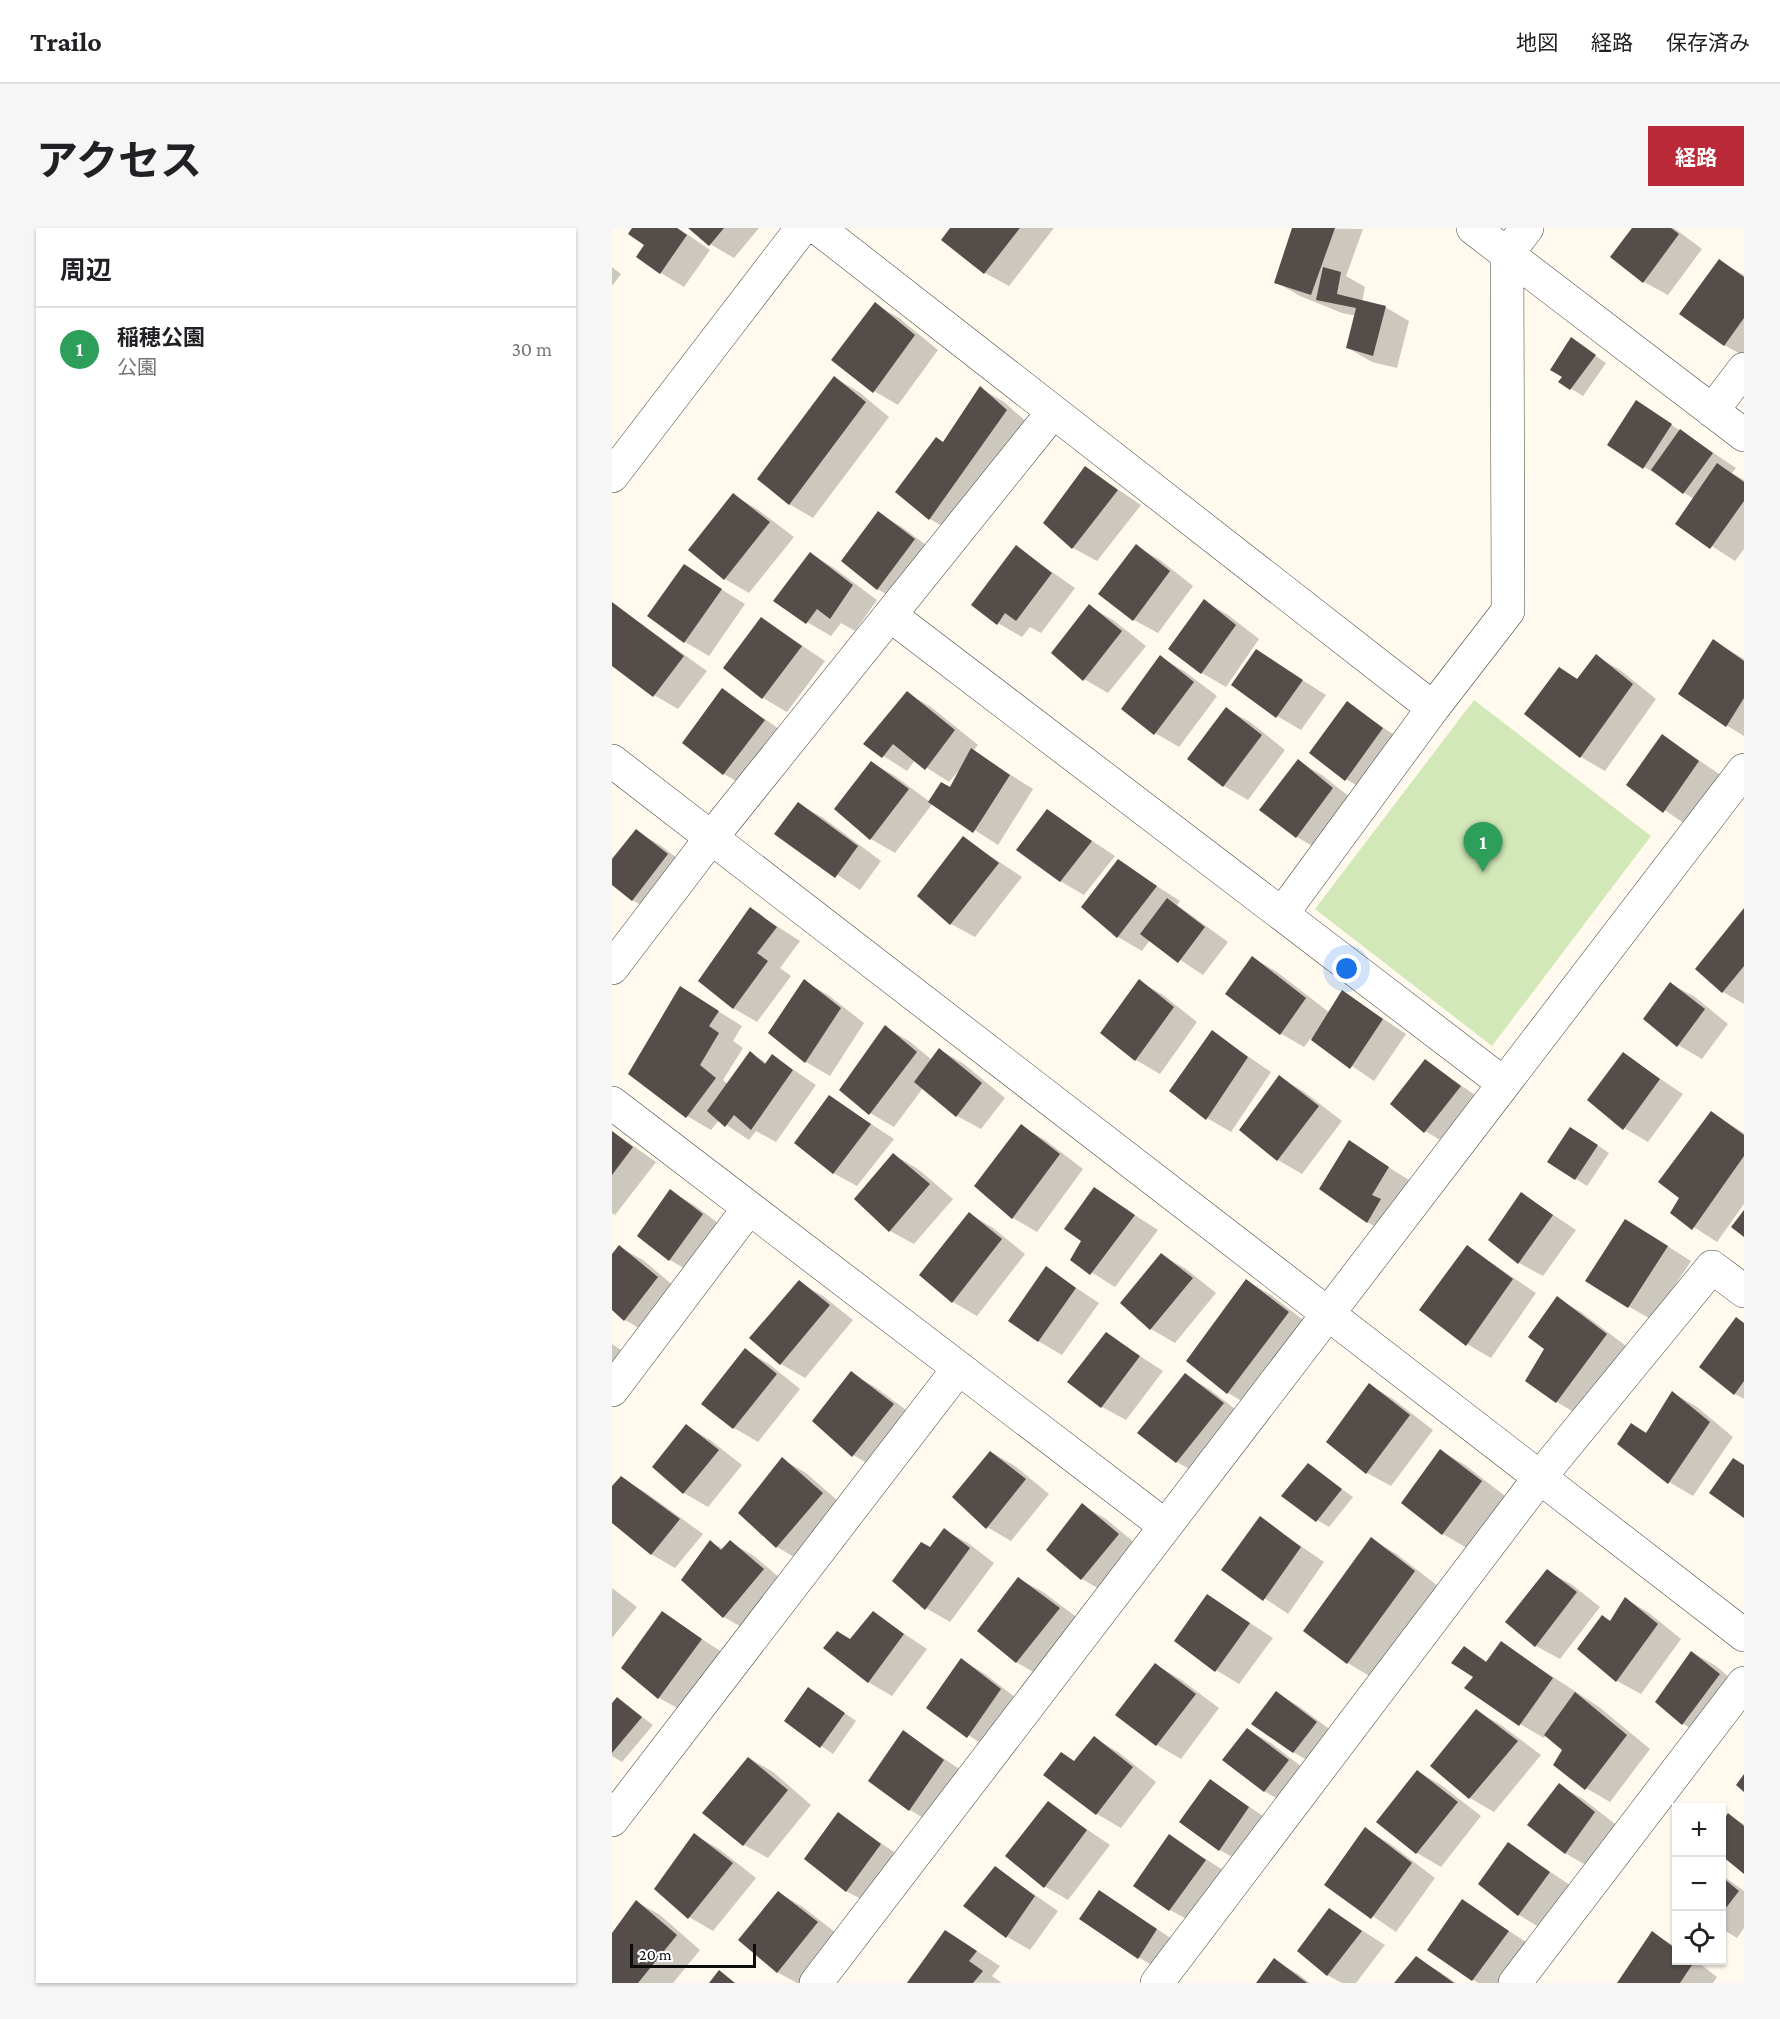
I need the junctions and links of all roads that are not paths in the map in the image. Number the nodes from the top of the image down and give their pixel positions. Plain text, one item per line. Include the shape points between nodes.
1 (802, 228) edge
2 (818, 228) edge
3 (1473, 228) edge
4 (1527, 228) edge
5 (1507, 254) junction
6 (1744, 369) edge
7 (1712, 411) junction
8 (1053, 412) junction
9 (1744, 435) edge
10 (612, 476) edge
11 (890, 615) junction
12 (1432, 708) junction
13 (612, 761) edge
14 (1744, 770) edge
15 (711, 838) junction
16 (1282, 915) junction
17 (612, 968) edge
18 (1503, 1083) junction
19 (612, 1104) edge
20 (749, 1208) junction
21 (1744, 1291) edge
22 (1326, 1313) junction
23 (959, 1368) junction
24 (612, 1390) edge
25 (1540, 1478) junction
26 (1164, 1525) junction
27 (1744, 1635) edge
28 (1744, 1683) edge
29 (612, 1820) edge
30 (816, 1983) edge
31 (1157, 1983) edge
32 (1515, 1983) edge

1 - 10 street
2 - 8 street
3 - 5 street
4 - 5 street
5 - 7 street
5 - 12 street via 1508,611
6 - 7 street
7 - 9 street
8 - 11 street
8 - 12 street
11 - 15 street
11 - 16 street
12 - 16 street
13 - 15 street
14 - 18 street
15 - 17 street
15 - 22 street
16 - 18 street
18 - 22 street
19 - 20 street
20 - 23 street
20 - 24 street
21 - 25 street via 1712,1267
22 - 25 street
22 - 26 street
23 - 26 street
23 - 29 street
25 - 27 street
25 - 31 street
26 - 30 street
28 - 32 street

